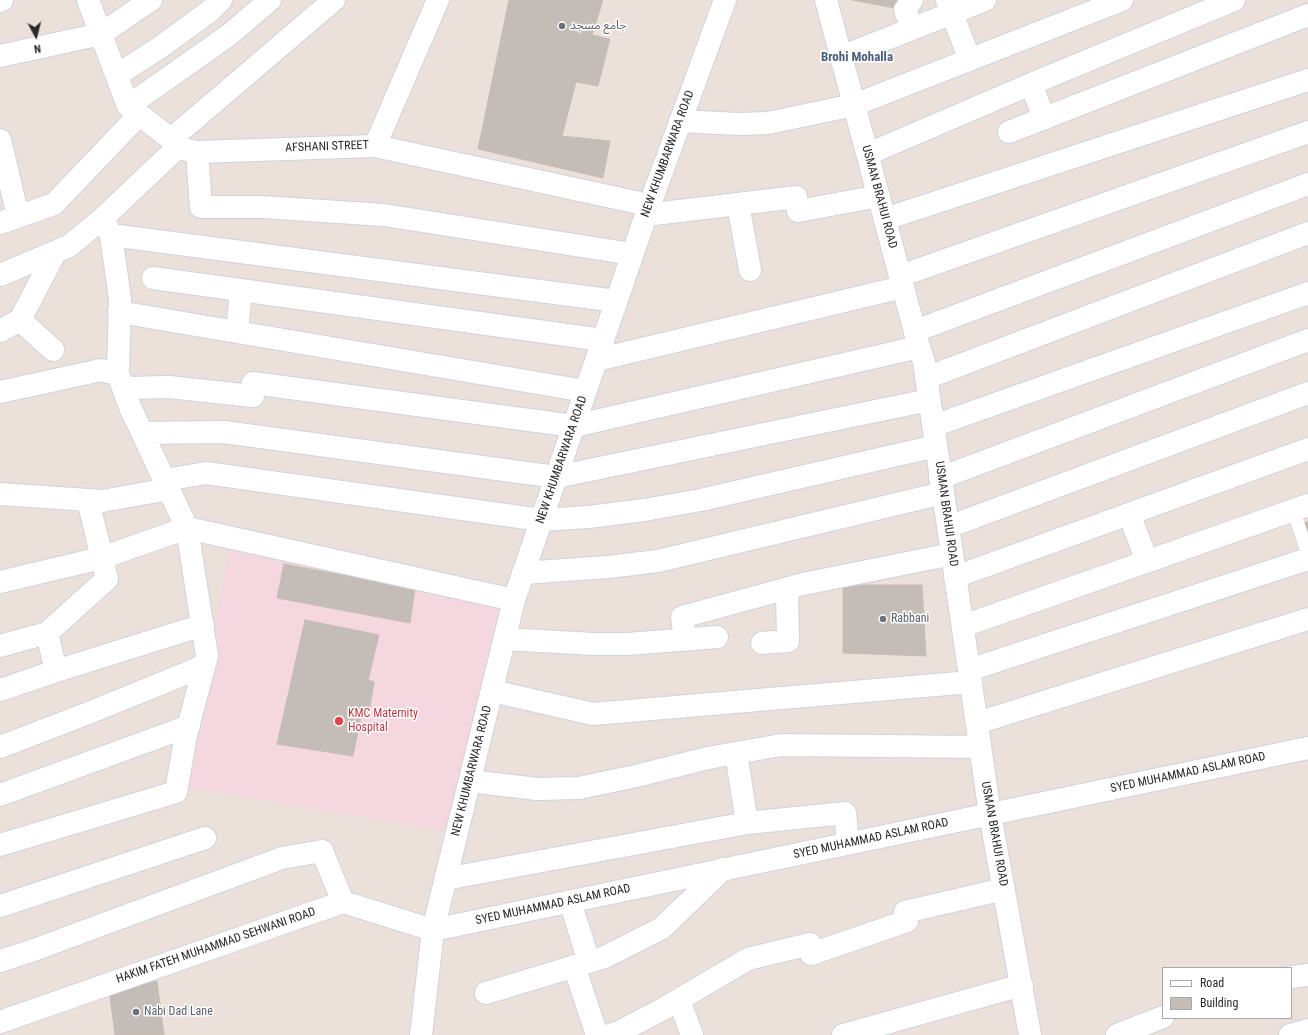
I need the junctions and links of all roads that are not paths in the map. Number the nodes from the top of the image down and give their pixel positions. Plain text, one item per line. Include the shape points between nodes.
1 (88, 0) edge
2 (151, 0) edge
3 (221, 0) edge
4 (270, 0) edge
5 (334, 0) edge
6 (438, 0) edge
7 (725, 0) edge
8 (826, 0) edge
9 (912, 0) edge
10 (985, 0) edge
11 (1122, 0) edge
12 (1234, 0) edge
13 (950, 6) edge
14 (1308, 15) edge
15 (912, 29) junction
16 (101, 34) junction
17 (0, 56) edge
18 (841, 56) junction
19 (970, 60) junction
20 (117, 76) junction
21 (1308, 80) edge
22 (1031, 84) junction
23 (854, 105) junction
24 (134, 110) junction
25 (1044, 118) junction
26 (680, 121) junction
27 (1009, 132) dead end
28 (1308, 132) edge
29 (0, 140) edge
30 (182, 146) junction
31 (375, 146) junction
32 (868, 154) junction
33 (1308, 184) edge
34 (879, 196) junction
35 (738, 204) junction
36 (648, 210) junction
37 (885, 219) junction
38 (9, 220) edge
39 (107, 227) junction
40 (1308, 233) edge
41 (55, 252) junction
42 (632, 254) junction
43 (750, 270) dead end
44 (0, 274) edge
45 (153, 278) dead end
46 (902, 282) junction
47 (241, 290) junction
48 (1308, 293) edge
49 (616, 301) junction
50 (119, 312) junction
51 (20, 320) junction
52 (0, 331) edge
53 (237, 332) junction
54 (917, 339) junction
55 (1308, 340) edge
56 (53, 350) dead end
57 (599, 350) junction
58 (926, 378) junction
59 (121, 381) junction
60 (585, 391) junction
61 (0, 392) edge
62 (1308, 392) edge
63 (929, 400) junction
64 (574, 426) junction
65 (142, 433) junction
66 (934, 436) junction
67 (1308, 449) edge
68 (556, 477) junction
69 (167, 484) junction
70 (942, 485) junction
71 (0, 494) edge
72 (88, 500) junction
73 (1301, 507) edge
74 (1129, 514) junction
75 (541, 520) junction
76 (187, 528) junction
77 (948, 528) junction
78 (952, 554) junction
79 (1308, 554) edge
80 (101, 558) junction
81 (1308, 559) edge
82 (1147, 561) junction
83 (523, 573) junction
84 (955, 577) junction
85 (0, 582) edge
86 (787, 589) junction
87 (514, 600) junction
88 (1308, 619) edge
89 (203, 625) junction
90 (963, 626) junction
91 (47, 633) junction
92 (717, 637) dead end
93 (504, 639) junction
94 (685, 639) junction
95 (762, 643) dead end
96 (0, 646) edge
97 (204, 666) junction
98 (56, 671) junction
99 (970, 676) junction
100 (0, 690) edge
101 (492, 690) junction
102 (977, 723) junction
103 (189, 726) junction
104 (0, 746) edge
105 (980, 747) junction
106 (1308, 748) edge
107 (736, 753) junction
108 (470, 781) junction
109 (0, 795) edge
110 (990, 814) junction
111 (747, 823) junction
112 (205, 838) dead end
113 (848, 843) junction
114 (0, 845) edge
115 (723, 869) junction
116 (446, 879) junction
117 (1004, 889) junction
118 (570, 901) junction
119 (343, 902) junction
120 (0, 906) edge
121 (433, 930) junction
122 (0, 961) edge
123 (581, 964) junction
124 (1308, 975) edge
125 (1292, 977) edge
126 (1022, 985) junction
127 (486, 993) dead end
128 (679, 1000) junction
129 (1162, 1017) edge
130 (0, 1022) edge
131 (1308, 1030) edge
132 (421, 1035) edge
133 (597, 1035) edge
134 (610, 1035) edge
135 (692, 1035) edge
136 (843, 1035) edge
137 (1030, 1035) edge
138 (1117, 1035) edge
139 (1290, 1035) edge

1 - 16 street
2 - 16 street
3 - 20 street via 210,11
4 - 24 street
5 - 30 street
6 - 31 street
7 - 26 street, NEW KHUMBARWARA ROAD
8 - 18 street, USMAN BRAHUI ROAD
9 - 15 street via 905,10
10 - 13 street
11 - 19 street
12 - 22 street
13 - 15 street
13 - 19 street
14 - 25 street
15 - 18 street
16 - 17 street
16 - 20 street
18 - 23 street, USMAN BRAHUI ROAD
19 - 23 street
20 - 24 street
21 - 37 street
22 - 25 street
22 - 32 street
23 - 26 street via 768,123
23 - 32 street, USMAN BRAHUI ROAD
24 - 30 street
24 - 38 street via 54,204
25 - 27 street
26 - 36 street, NEW KHUMBARWARA ROAD
28 - 46 street
29 - 38 street
30 - 31 street, AFSHANI STREET
30 - 39 street
30 - 42 street via 201,207 262,207 384,215
31 - 36 street, AFSHANI STREET
32 - 34 street, USMAN BRAHUI ROAD
33 - 54 street
34 - 35 street, AFSHANI STREET via 798,211 796,197
34 - 37 street, USMAN BRAHUI ROAD
35 - 36 street, AFSHANI STREET
35 - 43 street
36 - 42 street, NEW KHUMBARWARA ROAD
37 - 46 street, USMAN BRAHUI ROAD
39 - 41 street
39 - 49 street
39 - 50 street via 120,299
40 - 58 street
41 - 44 street
41 - 51 street
42 - 49 street, NEW KHUMBARWARA ROAD
45 - 47 street
46 - 54 street, USMAN BRAHUI ROAD
46 - 57 street
47 - 53 street
47 - 57 street
48 - 66 street
49 - 57 street, NEW KHUMBARWARA ROAD
50 - 53 street
50 - 59 street
51 - 52 street
51 - 56 street
53 - 60 street
54 - 58 street, USMAN BRAHUI ROAD
54 - 64 street
55 - 70 street
57 - 60 street, NEW KHUMBARWARA ROAD
58 - 63 street, USMAN BRAHUI ROAD
59 - 61 street via 101,370
59 - 64 street via 252,396 253,383
59 - 65 street
60 - 64 street, NEW KHUMBARWARA ROAD
62 - 77 street
63 - 66 street, USMAN BRAHUI ROAD
63 - 68 street
64 - 68 street, NEW KHUMBARWARA ROAD
65 - 68 street via 224,432
65 - 69 street
66 - 70 street, USMAN BRAHUI ROAD
66 - 75 street via 701,500 589,517
67 - 74 street
68 - 75 street, NEW KHUMBARWARA ROAD
69 - 72 street via 102,501
69 - 75 street via 206,473
69 - 76 street
70 - 77 street, USMAN BRAHUI ROAD
70 - 83 street via 658,561
71 - 72 street
72 - 80 street
73 - 79 lane
73 - 82 street
74 - 82 street
74 - 84 street
75 - 83 street, NEW KHUMBARWARA ROAD
76 - 80 street
76 - 87 street
76 - 89 street
77 - 78 street, USMAN BRAHUI ROAD
78 - 84 street, USMAN BRAHUI ROAD
78 - 86 street
80 - 85 street
80 - 91 street via 107,580
81 - 99 street
82 - 90 street
83 - 87 street, NEW KHUMBARWARA ROAD
84 - 90 street, USMAN BRAHUI ROAD
86 - 94 street via 682,617
86 - 95 street via 788,641
87 - 93 street, NEW KHUMBARWARA ROAD
88 - 102 street
89 - 97 street via 207,656
89 - 98 street
90 - 99 street, USMAN BRAHUI ROAD
91 - 96 street
91 - 98 street
92 - 94 street
93 - 94 street via 628,644
93 - 101 street, NEW KHUMBARWARA ROAD
97 - 103 street
97 - 104 street
98 - 100 street
99 - 101 street via 593,714
99 - 102 street, USMAN BRAHUI ROAD
101 - 108 street, NEW KHUMBARWARA ROAD
102 - 105 street, USMAN BRAHUI ROAD
103 - 109 street
103 - 114 street via 176,792
105 - 107 street via 781,746
105 - 110 street, USMAN BRAHUI ROAD
106 - 110 street, SYED MUHAMMAD ASLAM ROAD
107 - 108 street via 579,788 537,789
107 - 111 street
108 - 116 street, NEW KHUMBARWARA ROAD
110 - 113 street, SYED MUHAMMAD ASLAM ROAD
110 - 117 street, USMAN BRAHUI ROAD
111 - 113 street via 845,813
111 - 116 street
112 - 120 street
113 - 115 street, SYED MUHAMMAD ASLAM ROAD
115 - 118 street, SYED MUHAMMAD ASLAM ROAD
115 - 123 street via 662,928 605,957
116 - 121 street, NEW KHUMBARWARA ROAD
117 - 126 street, USMAN BRAHUI ROAD
117 - 128 street via 905,912 907,921 811,954 810,944 748,959
118 - 121 street, SYED MUHAMMAD ASLAM ROAD
118 - 123 street
119 - 121 street
119 - 122 street via 322,851 282,858
119 - 130 street, HAKIM FATEH MUHAMMAD SEHWANI ROAD
121 - 132 street, NEW KHUMBARWARA ROAD
123 - 127 street
123 - 133 street
124 - 125 street
126 - 136 street
126 - 137 street, USMAN BRAHUI ROAD
128 - 134 street
128 - 135 street
129 - 138 street
131 - 139 street

